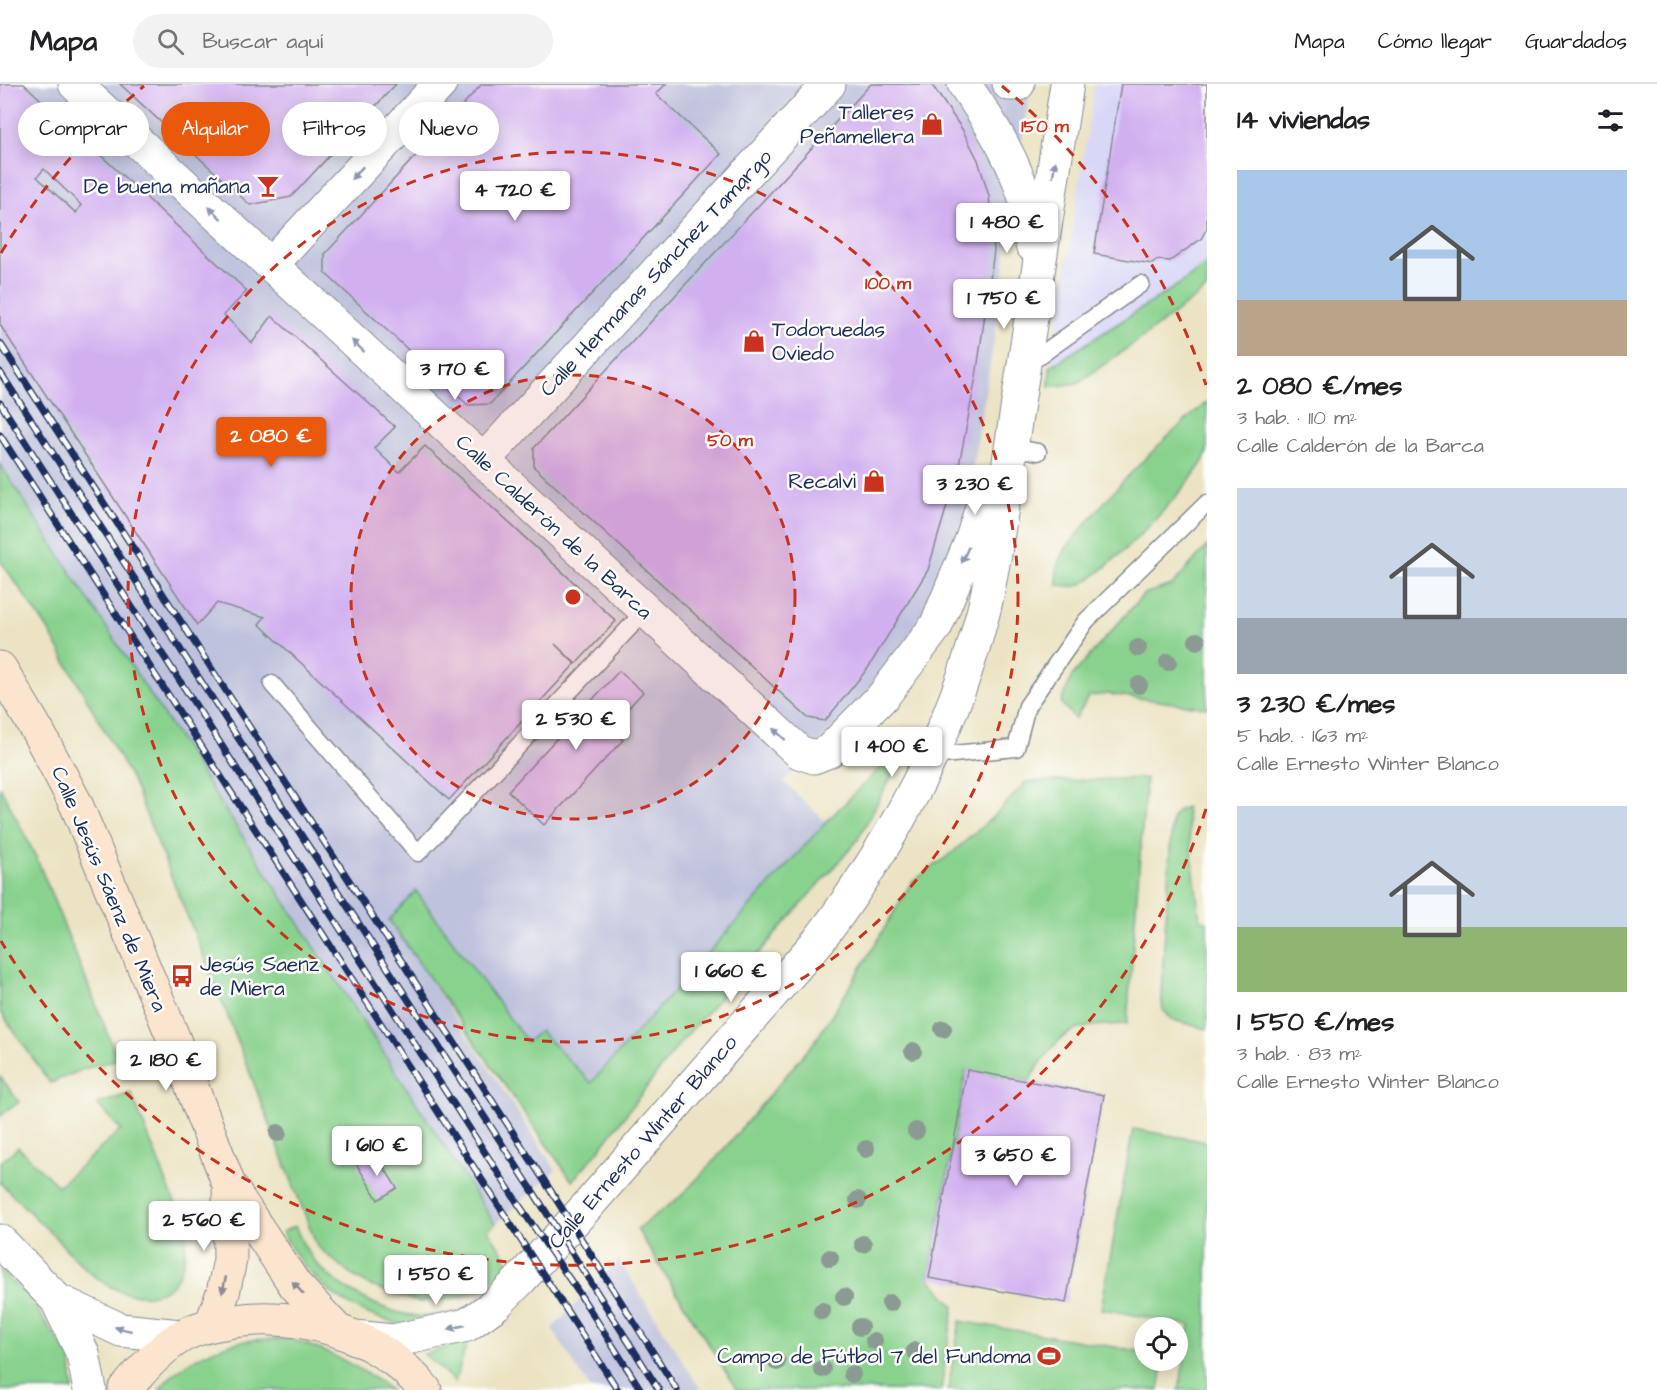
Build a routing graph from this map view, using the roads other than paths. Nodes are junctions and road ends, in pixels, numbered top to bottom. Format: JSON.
{"nodes":[{"id":1,"x":75,"y":84,"type":"edge"},
{"id":2,"x":440,"y":84,"type":"edge"},
{"id":3,"x":829,"y":84,"type":"edge"},
{"id":4,"x":964,"y":84,"type":"edge"},
{"id":5,"x":1009,"y":84,"type":"edge"},
{"id":6,"x":1018,"y":84,"type":"edge"},
{"id":7,"x":1067,"y":84,"type":"edge"},
{"id":8,"x":271,"y":265,"type":"junction"},
{"id":9,"x":1142,"y":284,"type":"dead end"},
{"id":10,"x":1036,"y":290,"type":"junction"},
{"id":11,"x":1023,"y":373,"type":"junction"},
{"id":12,"x":483,"y":461,"type":"junction"},
{"id":13,"x":1207,"y":503,"type":"edge"},
{"id":14,"x":645,"y":611,"type":"junction"},
{"id":15,"x":0,"y":668,"type":"edge"},
{"id":16,"x":272,"y":684,"type":"dead end"},
{"id":17,"x":829,"y":752,"type":"joint"},
{"id":18,"x":932,"y":756,"type":"junction"},
{"id":19,"x":229,"y":1185,"type":"junction"},
{"id":20,"x":0,"y":1241,"type":"edge"},
{"id":21,"x":57,"y":1300,"type":"junction"},
{"id":22,"x":211,"y":1325,"type":"junction"},
{"id":23,"x":346,"y":1334,"type":"junction"},
{"id":24,"x":181,"y":1336,"type":"junction"},
{"id":25,"x":90,"y":1390,"type":"edge"},
{"id":26,"x":125,"y":1390,"type":"edge"},
{"id":27,"x":425,"y":1390,"type":"edge"}],
"edges":[{"from":8,"to":1,"type":"street","name":"Calle Calderón de la Barca","one_way":true},
{"from":2,"to":8,"type":"street","one_way":true},
{"from":3,"to":12,"type":"street","name":"Calle Hermanas Sánchez Tamargo"},
{"from":4,"to":10,"type":"street"},
{"from":5,"to":6,"type":"street"},
{"from":10,"to":7,"type":"street","name":"Calle Ernesto Winter Blanco","one_way":true},
{"from":12,"to":8,"type":"street","name":"Calle Calderón de la Barca","one_way":true},
{"from":9,"to":11,"type":"lane"},
{"from":10,"to":11,"type":"street","name":"Calle Ernesto Winter Blanco"},
{"from":11,"to":17,"type":"street","name":"Calle Ernesto Winter Blanco","one_way":true},
{"from":11,"to":18,"type":"street","name":"Calle Ernesto Winter Blanco"},
{"from":12,"to":14,"type":"street","name":"Calle Calderón de la Barca"},
{"from":13,"to":18,"type":"lane"},
{"from":14,"to":16,"type":"lane"},
{"from":17,"to":14,"type":"street","name":"Calle Calderón de la Barca","one_way":true},
{"from":15,"to":19,"type":"main road","name":"Calle Jesús Sáenz de Miera"},
{"from":18,"to":23,"type":"street","name":"Calle Ernesto Winter Blanco","one_way":true},
{"from":19,"to":22,"type":"main road","name":"Calle Jesús Sáenz de Miera","one_way":true},
{"from":23,"to":19,"type":"main road","name":"Calle Jesús Sáenz de Miera","one_way":true},
{"from":20,"to":21,"type":"street"},
{"from":24,"to":21,"type":"street","one_way":true},
{"from":21,"to":25,"type":"street"},
{"from":22,"to":23,"type":"main road"},
{"from":22,"to":24,"type":"main road"},
{"from":23,"to":27,"type":"main road"},
{"from":24,"to":26,"type":"main road"}]}
